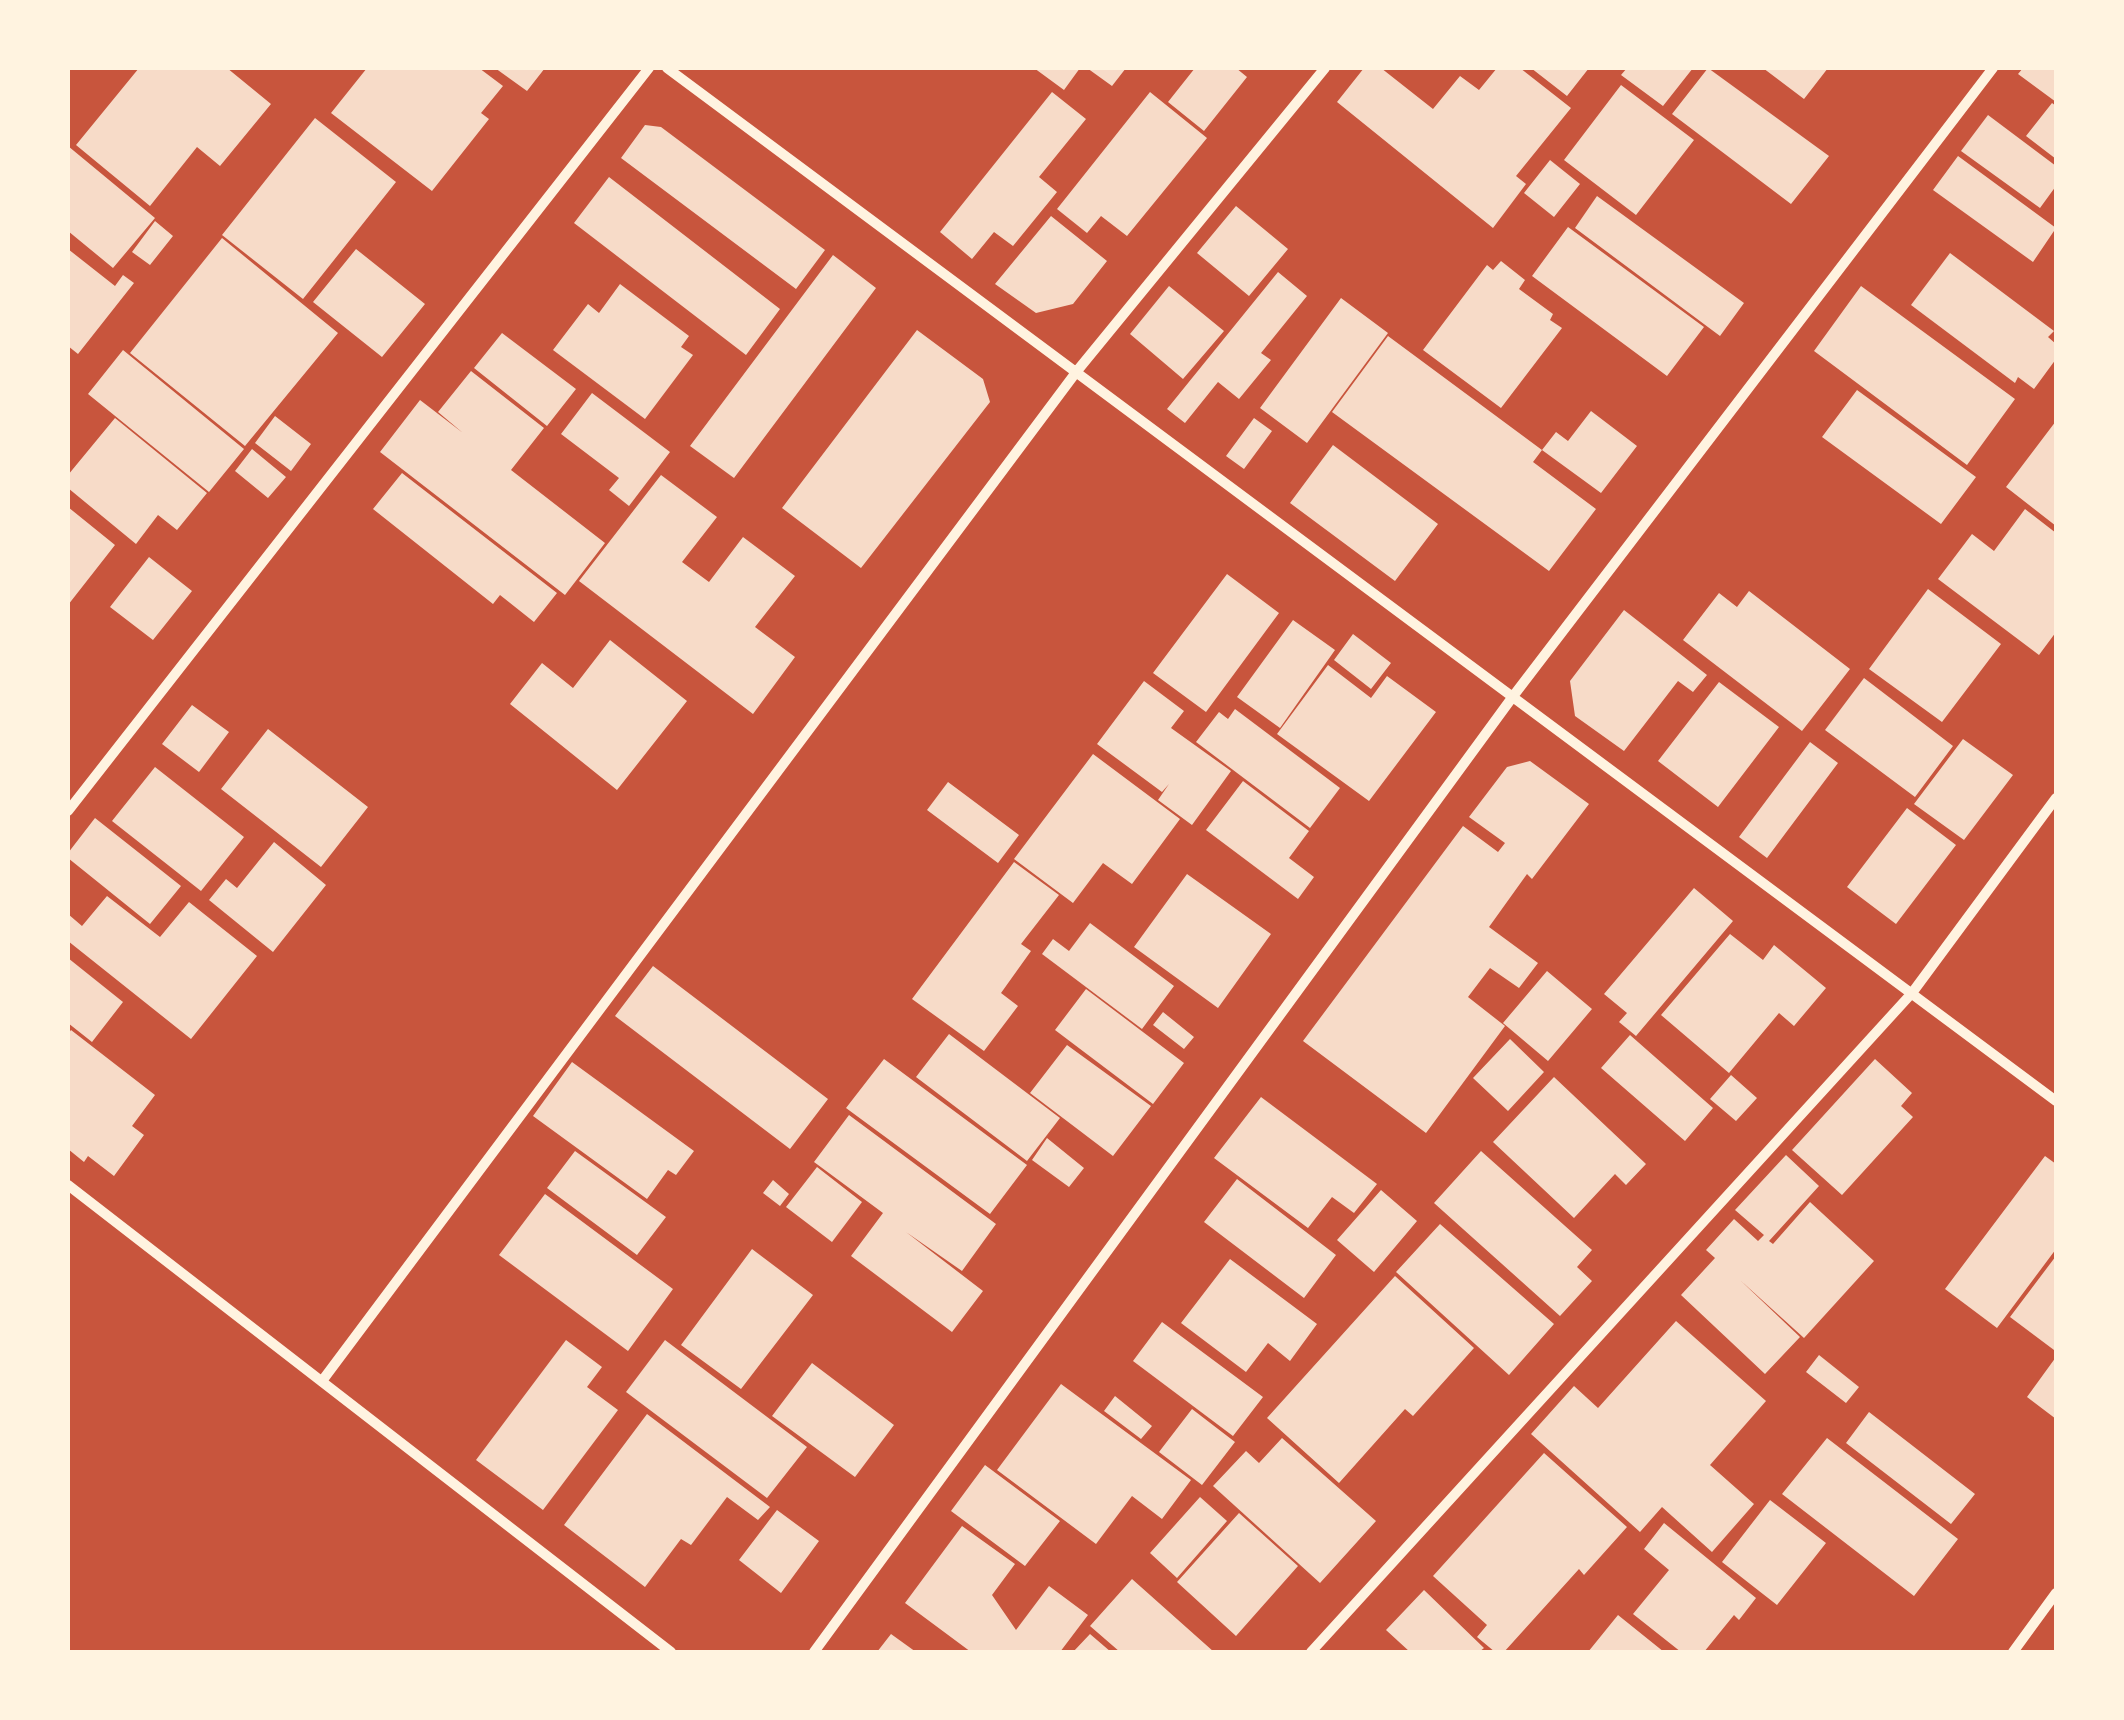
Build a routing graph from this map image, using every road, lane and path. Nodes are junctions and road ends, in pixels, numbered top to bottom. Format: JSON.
{"nodes":[{"id":1,"x":649,"y":68,"type":"edge"},
{"id":2,"x":668,"y":68,"type":"edge"},
{"id":3,"x":1325,"y":68,"type":"edge"},
{"id":4,"x":1993,"y":68,"type":"edge"},
{"id":5,"x":1077,"y":372,"type":"junction"},
{"id":6,"x":1514,"y":696,"type":"junction"},
{"id":7,"x":2056,"y":798,"type":"edge"},
{"id":8,"x":68,"y":811,"type":"edge"},
{"id":9,"x":1912,"y":993,"type":"junction"},
{"id":10,"x":2056,"y":1101,"type":"edge"},
{"id":11,"x":68,"y":1185,"type":"edge"},
{"id":12,"x":322,"y":1380,"type":"junction"},
{"id":13,"x":2056,"y":1593,"type":"edge"},
{"id":14,"x":671,"y":1652,"type":"edge"},
{"id":15,"x":814,"y":1652,"type":"edge"},
{"id":16,"x":1311,"y":1652,"type":"edge"},
{"id":17,"x":2013,"y":1652,"type":"edge"}],
"edges":[{"from":1,"to":8,"type":"street"},
{"from":2,"to":5,"type":"street"},
{"from":3,"to":5,"type":"street"},
{"from":4,"to":6,"type":"street"},
{"from":5,"to":6,"type":"street"},
{"from":5,"to":12,"type":"street"},
{"from":6,"to":9,"type":"street"},
{"from":6,"to":15,"type":"street"},
{"from":7,"to":9,"type":"street"},
{"from":9,"to":10,"type":"street"},
{"from":9,"to":16,"type":"street"},
{"from":11,"to":12,"type":"street"},
{"from":12,"to":14,"type":"street"},
{"from":13,"to":17,"type":"street"}]}
